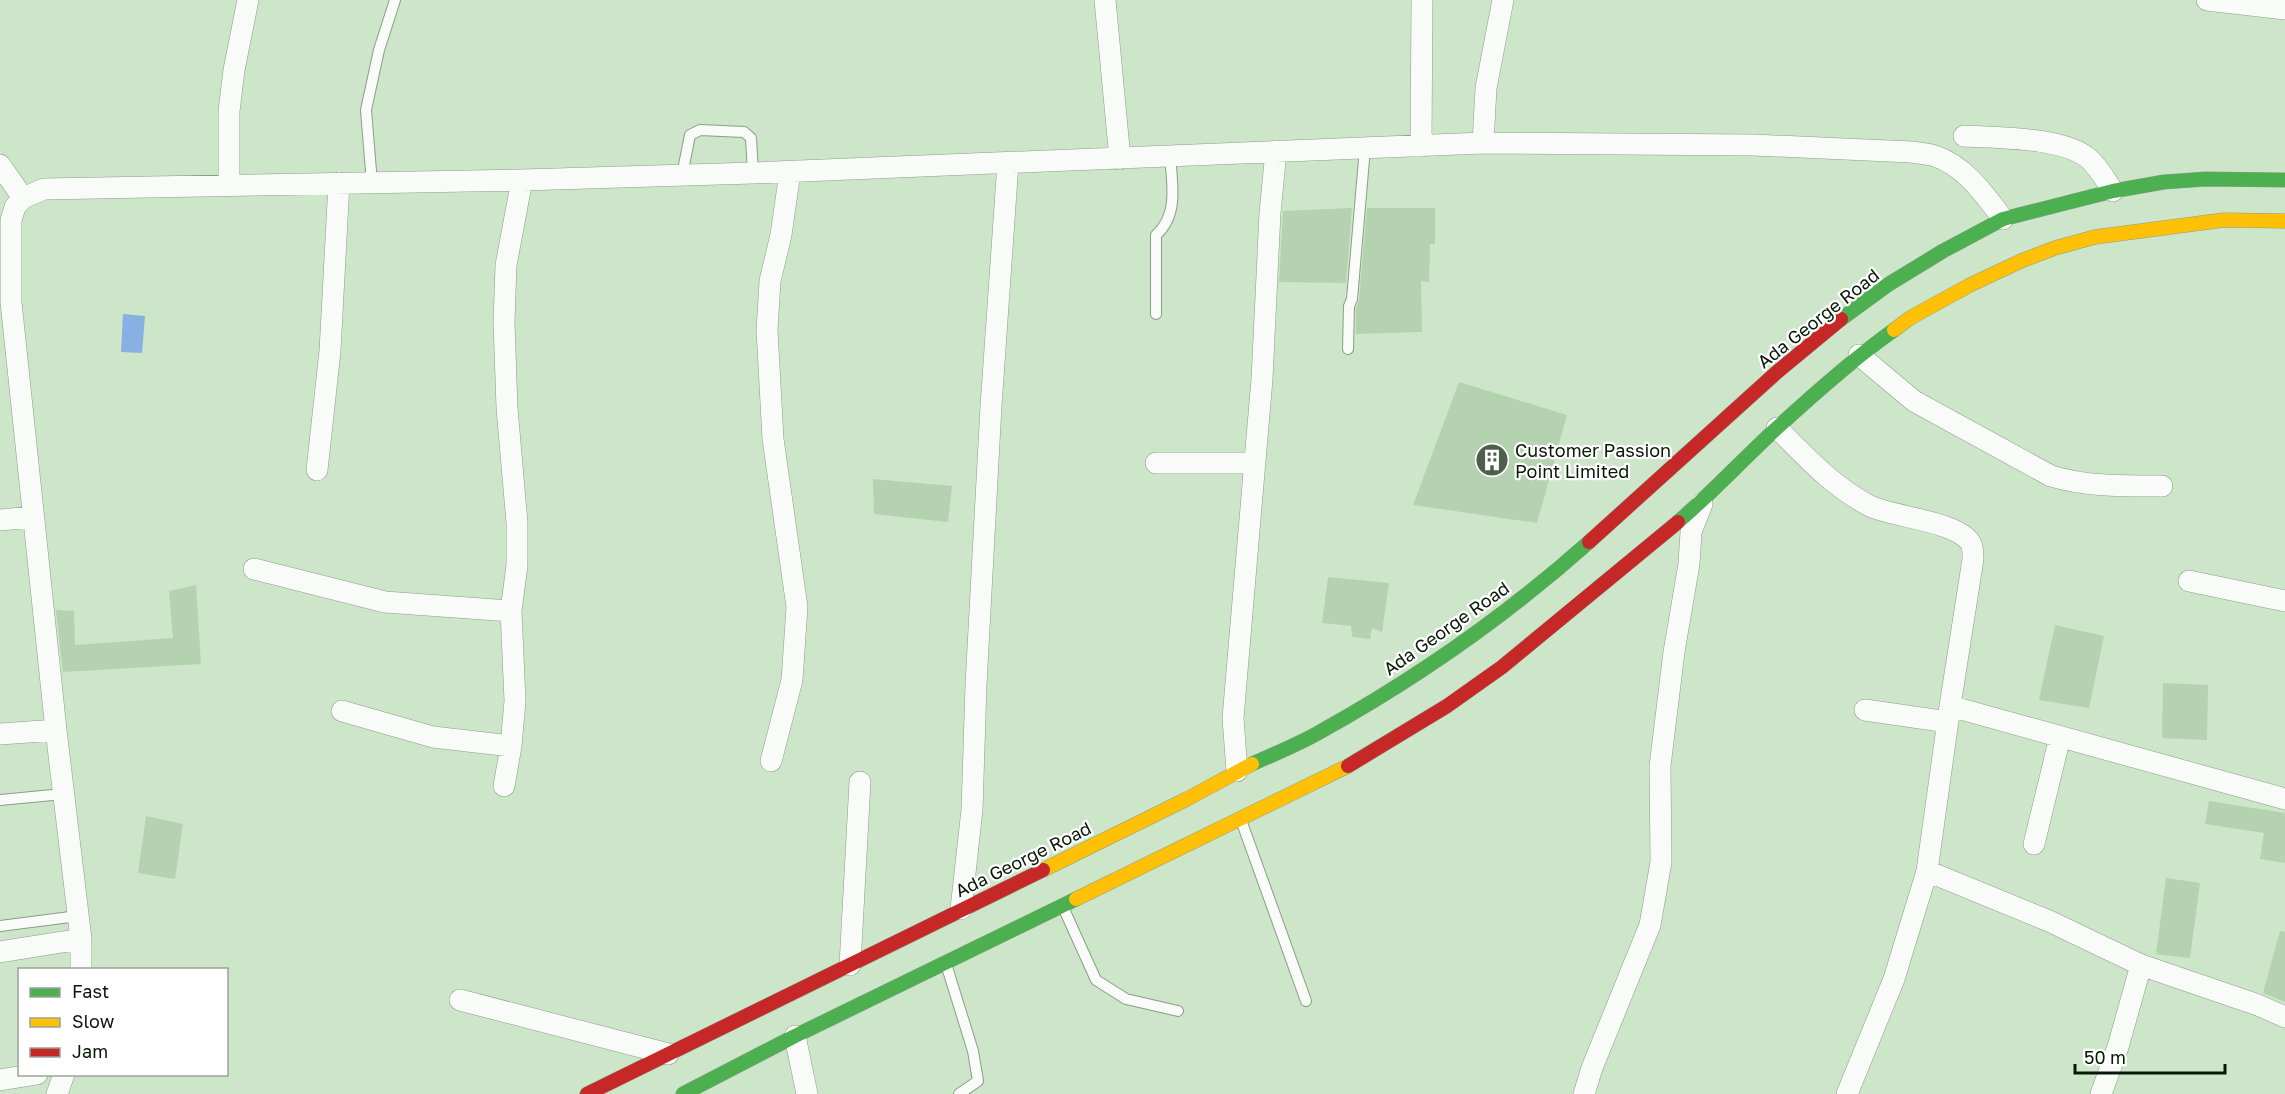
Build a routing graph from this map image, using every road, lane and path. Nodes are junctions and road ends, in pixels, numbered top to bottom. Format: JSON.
{"nodes":[{"id":1,"x":248,"y":0,"type":"edge"},
{"id":2,"x":395,"y":0,"type":"edge"},
{"id":3,"x":1105,"y":0,"type":"edge"},
{"id":4,"x":1422,"y":0,"type":"edge"},
{"id":5,"x":1503,"y":0,"type":"edge"},
{"id":6,"x":2207,"y":0,"type":"edge"},
{"id":7,"x":2285,"y":9,"type":"edge"},
{"id":8,"x":1964,"y":136,"type":"dead end"},
{"id":9,"x":1483,"y":143,"type":"junction"},
{"id":10,"x":1421,"y":146,"type":"junction"},
{"id":11,"x":1365,"y":148,"type":"junction"},
{"id":12,"x":1276,"y":151,"type":"junction"},
{"id":13,"x":1170,"y":156,"type":"junction"},
{"id":14,"x":1120,"y":159,"type":"junction"},
{"id":15,"x":1008,"y":163,"type":"junction"},
{"id":16,"x":0,"y":165,"type":"edge"},
{"id":17,"x":790,"y":172,"type":"junction"},
{"id":18,"x":753,"y":173,"type":"junction"},
{"id":19,"x":682,"y":175,"type":"junction"},
{"id":20,"x":522,"y":180,"type":"junction"},
{"id":21,"x":2285,"y":180,"type":"edge"},
{"id":22,"x":339,"y":183,"type":"junction"},
{"id":23,"x":372,"y":183,"type":"junction"},
{"id":24,"x":229,"y":185,"type":"junction"},
{"id":25,"x":2113,"y":191,"type":"junction"},
{"id":26,"x":23,"y":198,"type":"junction"},
{"id":27,"x":2004,"y":219,"type":"junction"},
{"id":28,"x":2285,"y":221,"type":"edge"},
{"id":29,"x":6,"y":303,"type":"edge"},
{"id":30,"x":1156,"y":314,"type":"dead end"},
{"id":31,"x":1348,"y":349,"type":"dead end"},
{"id":32,"x":1859,"y":356,"type":"junction"},
{"id":33,"x":1777,"y":428,"type":"junction"},
{"id":34,"x":1156,"y":463,"type":"dead end"},
{"id":35,"x":1255,"y":463,"type":"junction"},
{"id":36,"x":317,"y":470,"type":"dead end"},
{"id":37,"x":2162,"y":486,"type":"dead end"},
{"id":38,"x":1703,"y":501,"type":"junction"},
{"id":39,"x":33,"y":517,"type":"junction"},
{"id":40,"x":0,"y":520,"type":"edge"},
{"id":41,"x":254,"y":569,"type":"dead end"},
{"id":42,"x":2189,"y":581,"type":"dead end"},
{"id":43,"x":2285,"y":602,"type":"edge"},
{"id":44,"x":511,"y":611,"type":"junction"},
{"id":45,"x":1865,"y":710,"type":"dead end"},
{"id":46,"x":342,"y":711,"type":"dead end"},
{"id":47,"x":1949,"y":714,"type":"junction"},
{"id":48,"x":56,"y":730,"type":"junction"},
{"id":49,"x":0,"y":734,"type":"edge"},
{"id":50,"x":2060,"y":737,"type":"junction"},
{"id":51,"x":511,"y":746,"type":"junction"},
{"id":52,"x":771,"y":761,"type":"dead end"},
{"id":53,"x":1237,"y":771,"type":"junction"},
{"id":54,"x":860,"y":782,"type":"dead end"},
{"id":55,"x":504,"y":786,"type":"dead end"},
{"id":56,"x":63,"y":794,"type":"junction"},
{"id":57,"x":2285,"y":799,"type":"edge"},
{"id":58,"x":0,"y":800,"type":"edge"},
{"id":59,"x":1241,"y":819,"type":"junction"},
{"id":60,"x":2034,"y":844,"type":"dead end"},
{"id":61,"x":1927,"y":871,"type":"junction"},
{"id":62,"x":1063,"y":907,"type":"junction"},
{"id":63,"x":961,"y":909,"type":"junction"},
{"id":64,"x":78,"y":916,"type":"junction"},
{"id":65,"x":0,"y":926,"type":"edge"},
{"id":66,"x":81,"y":939,"type":"junction"},
{"id":67,"x":0,"y":952,"type":"edge"},
{"id":68,"x":945,"y":964,"type":"junction"},
{"id":69,"x":850,"y":965,"type":"junction"},
{"id":70,"x":2141,"y":965,"type":"junction"},
{"id":71,"x":81,"y":968,"type":"edge"},
{"id":72,"x":460,"y":1000,"type":"dead end"},
{"id":73,"x":1306,"y":1001,"type":"dead end"},
{"id":74,"x":1178,"y":1011,"type":"dead end"},
{"id":75,"x":2285,"y":1017,"type":"edge"},
{"id":76,"x":795,"y":1036,"type":"junction"},
{"id":77,"x":668,"y":1054,"type":"junction"},
{"id":78,"x":25,"y":1076,"type":"edge"},
{"id":79,"x":63,"y":1076,"type":"edge"},
{"id":80,"x":0,"y":1080,"type":"edge"},
{"id":81,"x":57,"y":1094,"type":"edge"},
{"id":82,"x":587,"y":1094,"type":"edge"},
{"id":83,"x":683,"y":1094,"type":"edge"},
{"id":84,"x":807,"y":1094,"type":"edge"},
{"id":85,"x":959,"y":1094,"type":"edge"},
{"id":86,"x":1584,"y":1094,"type":"edge"},
{"id":87,"x":1847,"y":1094,"type":"edge"},
{"id":88,"x":2101,"y":1094,"type":"edge"}],
"edges":[{"from":1,"to":24,"type":"street"},
{"from":2,"to":23,"type":"lane"},
{"from":3,"to":14,"type":"street"},
{"from":4,"to":10,"type":"street"},
{"from":5,"to":9,"type":"street"},
{"from":6,"to":7,"type":"street"},
{"from":8,"to":25,"type":"street"},
{"from":9,"to":10,"type":"street"},
{"from":9,"to":27,"type":"street"},
{"from":10,"to":11,"type":"street"},
{"from":11,"to":12,"type":"street"},
{"from":11,"to":31,"type":"lane"},
{"from":12,"to":13,"type":"street"},
{"from":12,"to":35,"type":"street"},
{"from":13,"to":14,"type":"street"},
{"from":13,"to":30,"type":"lane"},
{"from":14,"to":15,"type":"street"},
{"from":15,"to":17,"type":"street"},
{"from":15,"to":63,"type":"street"},
{"from":16,"to":26,"type":"street"},
{"from":17,"to":18,"type":"street"},
{"from":17,"to":52,"type":"street"},
{"from":18,"to":19,"type":"street"},
{"from":18,"to":19,"type":"lane"},
{"from":19,"to":20,"type":"street"},
{"from":20,"to":23,"type":"street"},
{"from":20,"to":44,"type":"street"},
{"from":21,"to":25,"type":"main road","name":"Ada George Road"},
{"from":22,"to":23,"type":"street"},
{"from":22,"to":24,"type":"street"},
{"from":22,"to":36,"type":"street"},
{"from":24,"to":26,"type":"street"},
{"from":25,"to":27,"type":"main road","name":"Ada George Road"},
{"from":26,"to":29,"type":"street"},
{"from":27,"to":53,"type":"main road","name":"Ada George Road"},
{"from":28,"to":32,"type":"main road"},
{"from":29,"to":39,"type":"street"},
{"from":32,"to":33,"type":"main road"},
{"from":32,"to":37,"type":"street"},
{"from":33,"to":38,"type":"main road"},
{"from":33,"to":47,"type":"street"},
{"from":34,"to":35,"type":"street"},
{"from":35,"to":53,"type":"street"},
{"from":38,"to":59,"type":"main road"},
{"from":38,"to":86,"type":"street"},
{"from":39,"to":40,"type":"street"},
{"from":39,"to":48,"type":"street"},
{"from":41,"to":44,"type":"street"},
{"from":42,"to":43,"type":"street"},
{"from":44,"to":51,"type":"street"},
{"from":45,"to":47,"type":"street"},
{"from":46,"to":51,"type":"street"},
{"from":47,"to":50,"type":"street"},
{"from":47,"to":61,"type":"street"},
{"from":48,"to":49,"type":"street"},
{"from":48,"to":56,"type":"street"},
{"from":50,"to":57,"type":"street"},
{"from":50,"to":60,"type":"street"},
{"from":51,"to":55,"type":"street"},
{"from":53,"to":63,"type":"main road","name":"Ada George Road"},
{"from":54,"to":69,"type":"street"},
{"from":56,"to":58,"type":"lane"},
{"from":56,"to":64,"type":"street"},
{"from":59,"to":62,"type":"main road"},
{"from":59,"to":73,"type":"lane"},
{"from":61,"to":70,"type":"street"},
{"from":61,"to":87,"type":"street"},
{"from":62,"to":68,"type":"main road"},
{"from":62,"to":74,"type":"lane"},
{"from":63,"to":69,"type":"main road","name":"Ada George Road"},
{"from":64,"to":65,"type":"lane"},
{"from":64,"to":66,"type":"street"},
{"from":66,"to":67,"type":"street"},
{"from":66,"to":71,"type":"street"},
{"from":68,"to":76,"type":"main road"},
{"from":68,"to":85,"type":"lane"},
{"from":69,"to":77,"type":"main road","name":"Ada George Road"},
{"from":70,"to":75,"type":"street"},
{"from":70,"to":88,"type":"street"},
{"from":72,"to":77,"type":"street"},
{"from":76,"to":83,"type":"main road"},
{"from":76,"to":84,"type":"street"},
{"from":77,"to":82,"type":"main road","name":"Ada George Road"},
{"from":78,"to":80,"type":"street"},
{"from":79,"to":81,"type":"street"}]}
